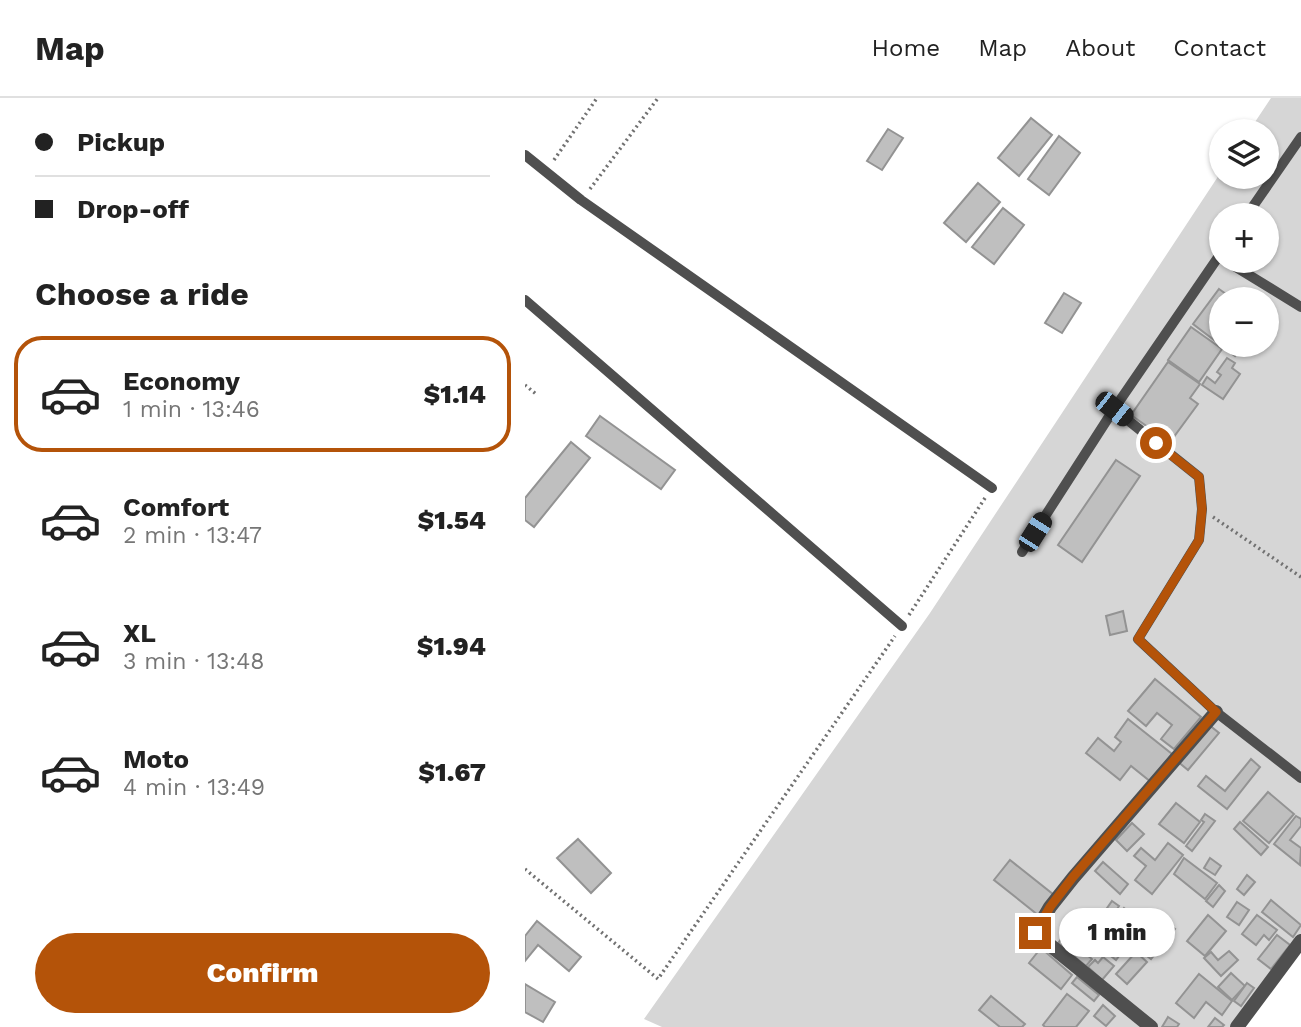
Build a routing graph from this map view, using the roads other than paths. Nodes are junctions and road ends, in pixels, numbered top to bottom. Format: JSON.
{"nodes":[{"id":1,"x":1301,"y":137,"type":"edge"},
{"id":2,"x":525,"y":155,"type":"edge"},
{"id":3,"x":1255,"y":203,"type":"edge"},
{"id":4,"x":1211,"y":273,"type":"edge"},
{"id":5,"x":1247,"y":273,"type":"edge"},
{"id":6,"x":525,"y":300,"type":"edge"},
{"id":7,"x":1301,"y":307,"type":"edge"},
{"id":8,"x":1114,"y":409,"type":"junction"},
{"id":9,"x":992,"y":488,"type":"road end"},
{"id":10,"x":1022,"y":552,"type":"dead end"},
{"id":11,"x":902,"y":626,"type":"road end"},
{"id":12,"x":1216,"y":712,"type":"junction"},
{"id":13,"x":1301,"y":778,"type":"edge"},
{"id":14,"x":1301,"y":941,"type":"edge"},
{"id":15,"x":1151,"y":1027,"type":"edge"},
{"id":16,"x":1237,"y":1027,"type":"edge"}],
"edges":[{"from":1,"to":3,"type":"lane"},
{"from":2,"to":9,"type":"lane"},
{"from":4,"to":8,"type":"lane"},
{"from":5,"to":7,"type":"lane"},
{"from":6,"to":11,"type":"lane"},
{"from":8,"to":10,"type":"lane"},
{"from":8,"to":12,"type":"lane"},
{"from":12,"to":13,"type":"lane"},
{"from":12,"to":15,"type":"street"},
{"from":14,"to":16,"type":"street"}]}
